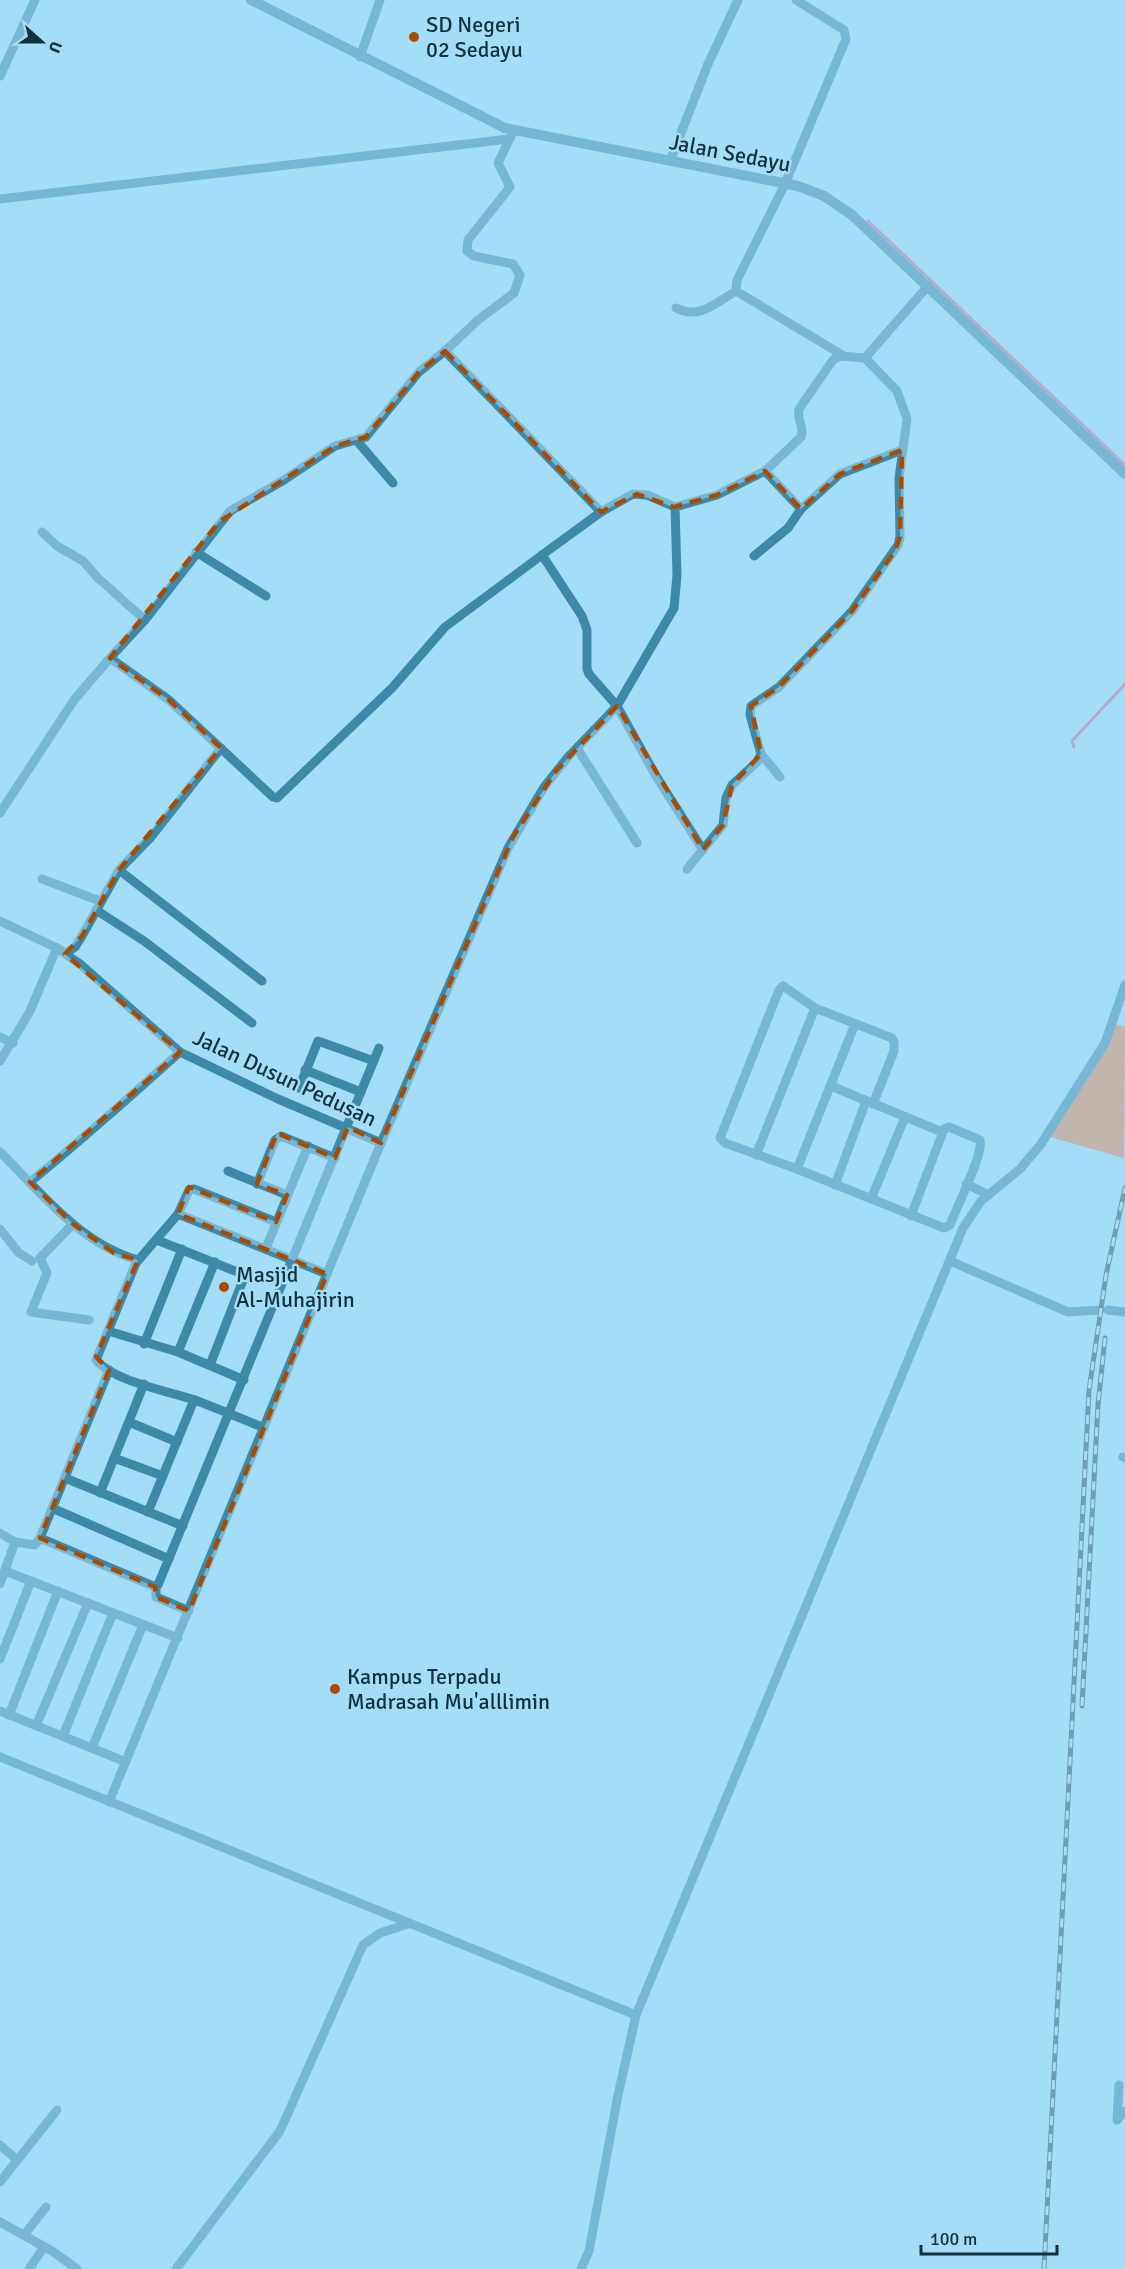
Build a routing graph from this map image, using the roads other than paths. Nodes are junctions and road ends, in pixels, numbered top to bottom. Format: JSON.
{"nodes":[{"id":1,"x":251,"y":0,"type":"edge"},
{"id":2,"x":380,"y":0,"type":"edge"},
{"id":3,"x":738,"y":0,"type":"edge"},
{"id":4,"x":796,"y":0,"type":"edge"},
{"id":5,"x":33,"y":1,"type":"edge"},
{"id":6,"x":360,"y":57,"type":"junction"},
{"id":7,"x":0,"y":75,"type":"edge"},
{"id":8,"x":511,"y":134,"type":"junction"},
{"id":9,"x":670,"y":161,"type":"junction"},
{"id":10,"x":785,"y":184,"type":"junction"},
{"id":11,"x":0,"y":199,"type":"edge"},
{"id":12,"x":927,"y":286,"type":"junction"},
{"id":13,"x":736,"y":291,"type":"junction"},
{"id":14,"x":676,"y":308,"type":"dead end"},
{"id":15,"x":445,"y":351,"type":"junction"},
{"id":16,"x":844,"y":356,"type":"junction"},
{"id":17,"x":865,"y":358,"type":"junction"},
{"id":18,"x":357,"y":441,"type":"junction"},
{"id":19,"x":902,"y":450,"type":"junction"},
{"id":20,"x":765,"y":471,"type":"junction"},
{"id":21,"x":1125,"y":474,"type":"edge"},
{"id":22,"x":393,"y":483,"type":"dead end"},
{"id":23,"x":679,"y":506,"type":"junction"},
{"id":24,"x":801,"y":509,"type":"junction"},
{"id":25,"x":601,"y":512,"type":"junction"},
{"id":26,"x":42,"y":532,"type":"dead end"},
{"id":27,"x":196,"y":552,"type":"junction"},
{"id":28,"x":542,"y":555,"type":"junction"},
{"id":29,"x":754,"y":556,"type":"dead end"},
{"id":30,"x":266,"y":596,"type":"dead end"},
{"id":31,"x":144,"y":620,"type":"junction"},
{"id":32,"x":110,"y":658,"type":"junction"},
{"id":33,"x":617,"y":706,"type":"junction"},
{"id":34,"x":221,"y":748,"type":"junction"},
{"id":35,"x":577,"y":748,"type":"junction"},
{"id":36,"x":761,"y":754,"type":"junction"},
{"id":37,"x":780,"y":777,"type":"dead end"},
{"id":38,"x":0,"y":813,"type":"edge"},
{"id":39,"x":638,"y":843,"type":"dead end"},
{"id":40,"x":700,"y":846,"type":"junction"},
{"id":41,"x":687,"y":869,"type":"dead end"},
{"id":42,"x":119,"y":870,"type":"junction"},
{"id":43,"x":42,"y":879,"type":"dead end"},
{"id":44,"x":98,"y":905,"type":"junction"},
{"id":45,"x":0,"y":921,"type":"edge"},
{"id":46,"x":61,"y":951,"type":"junction"},
{"id":47,"x":262,"y":981,"type":"dead end"},
{"id":48,"x":1125,"y":985,"type":"edge"},
{"id":49,"x":815,"y":1008,"type":"junction"},
{"id":50,"x":252,"y":1023,"type":"dead end"},
{"id":51,"x":855,"y":1024,"type":"junction"},
{"id":52,"x":0,"y":1037,"type":"edge"},
{"id":53,"x":13,"y":1043,"type":"junction"},
{"id":54,"x":379,"y":1048,"type":"dead end"},
{"id":55,"x":180,"y":1052,"type":"junction"},
{"id":56,"x":0,"y":1061,"type":"edge"},
{"id":57,"x":374,"y":1061,"type":"junction"},
{"id":58,"x":306,"y":1070,"type":"junction"},
{"id":59,"x":831,"y":1086,"type":"junction"},
{"id":60,"x":298,"y":1088,"type":"dead end"},
{"id":61,"x":361,"y":1092,"type":"junction"},
{"id":62,"x":869,"y":1102,"type":"junction"},
{"id":63,"x":904,"y":1117,"type":"junction"},
{"id":64,"x":348,"y":1127,"type":"junction"},
{"id":65,"x":942,"y":1132,"type":"junction"},
{"id":66,"x":381,"y":1143,"type":"junction"},
{"id":67,"x":308,"y":1146,"type":"junction"},
{"id":68,"x":756,"y":1155,"type":"junction"},
{"id":69,"x":335,"y":1158,"type":"junction"},
{"id":70,"x":2,"y":1159,"type":"edge"},
{"id":71,"x":797,"y":1169,"type":"junction"},
{"id":72,"x":228,"y":1171,"type":"dead end"},
{"id":73,"x":30,"y":1182,"type":"junction"},
{"id":74,"x":257,"y":1184,"type":"junction"},
{"id":75,"x":966,"y":1184,"type":"junction"},
{"id":76,"x":835,"y":1185,"type":"junction"},
{"id":77,"x":287,"y":1195,"type":"junction"},
{"id":78,"x":989,"y":1195,"type":"junction"},
{"id":79,"x":872,"y":1199,"type":"junction"},
{"id":80,"x":959,"y":1202,"type":"junction"},
{"id":81,"x":975,"y":1208,"type":"junction"},
{"id":82,"x":178,"y":1214,"type":"junction"},
{"id":83,"x":911,"y":1216,"type":"junction"},
{"id":84,"x":276,"y":1222,"type":"junction"},
{"id":85,"x":73,"y":1224,"type":"junction"},
{"id":86,"x":0,"y":1229,"type":"edge"},
{"id":87,"x":158,"y":1240,"type":"junction"},
{"id":88,"x":266,"y":1248,"type":"junction"},
{"id":89,"x":182,"y":1249,"type":"junction"},
{"id":90,"x":138,"y":1260,"type":"junction"},
{"id":91,"x":294,"y":1260,"type":"junction"},
{"id":92,"x":32,"y":1261,"type":"dead end"},
{"id":93,"x":950,"y":1261,"type":"junction"},
{"id":94,"x":215,"y":1262,"type":"junction"},
{"id":95,"x":327,"y":1274,"type":"junction"},
{"id":96,"x":1125,"y":1312,"type":"edge"},
{"id":97,"x":89,"y":1320,"type":"dead end"},
{"id":98,"x":108,"y":1331,"type":"junction"},
{"id":99,"x":144,"y":1344,"type":"junction"},
{"id":100,"x":178,"y":1352,"type":"junction"},
{"id":101,"x":210,"y":1365,"type":"junction"},
{"id":102,"x":109,"y":1370,"type":"junction"},
{"id":103,"x":244,"y":1380,"type":"junction"},
{"id":104,"x":144,"y":1384,"type":"junction"},
{"id":105,"x":194,"y":1400,"type":"junction"},
{"id":106,"x":230,"y":1414,"type":"junction"},
{"id":107,"x":129,"y":1422,"type":"junction"},
{"id":108,"x":264,"y":1428,"type":"junction"},
{"id":109,"x":177,"y":1442,"type":"junction"},
{"id":110,"x":114,"y":1458,"type":"junction"},
{"id":111,"x":163,"y":1476,"type":"junction"},
{"id":112,"x":65,"y":1478,"type":"junction"},
{"id":113,"x":100,"y":1493,"type":"junction"},
{"id":114,"x":52,"y":1508,"type":"junction"},
{"id":115,"x":148,"y":1512,"type":"junction"},
{"id":116,"x":183,"y":1526,"type":"junction"},
{"id":117,"x":0,"y":1533,"type":"edge"},
{"id":118,"x":40,"y":1538,"type":"junction"},
{"id":119,"x":15,"y":1542,"type":"junction"},
{"id":120,"x":169,"y":1558,"type":"junction"},
{"id":121,"x":5,"y":1572,"type":"junction"},
{"id":122,"x":31,"y":1581,"type":"junction"},
{"id":123,"x":0,"y":1584,"type":"edge"},
{"id":124,"x":156,"y":1586,"type":"junction"},
{"id":125,"x":58,"y":1591,"type":"junction"},
{"id":126,"x":88,"y":1603,"type":"junction"},
{"id":127,"x":189,"y":1611,"type":"junction"},
{"id":128,"x":113,"y":1613,"type":"junction"},
{"id":129,"x":143,"y":1624,"type":"junction"},
{"id":130,"x":178,"y":1638,"type":"junction"},
{"id":131,"x":0,"y":1659,"type":"edge"},
{"id":132,"x":4,"y":1713,"type":"edge"},
{"id":133,"x":36,"y":1726,"type":"junction"},
{"id":134,"x":63,"y":1736,"type":"junction"},
{"id":135,"x":92,"y":1748,"type":"junction"},
{"id":136,"x":0,"y":1757,"type":"edge"},
{"id":137,"x":126,"y":1762,"type":"junction"},
{"id":138,"x":109,"y":1802,"type":"junction"},
{"id":139,"x":408,"y":1924,"type":"junction"},
{"id":140,"x":636,"y":2015,"type":"junction"},
{"id":141,"x":1119,"y":2085,"type":"dead end"},
{"id":142,"x":57,"y":2110,"type":"dead end"},
{"id":143,"x":1125,"y":2111,"type":"edge"},
{"id":144,"x":0,"y":2145,"type":"edge"},
{"id":145,"x":17,"y":2160,"type":"junction"},
{"id":146,"x":0,"y":2182,"type":"edge"},
{"id":147,"x":46,"y":2207,"type":"dead end"},
{"id":148,"x":0,"y":2222,"type":"edge"},
{"id":149,"x":24,"y":2235,"type":"junction"},
{"id":150,"x":44,"y":2247,"type":"junction"},
{"id":151,"x":29,"y":2269,"type":"edge"},
{"id":152,"x":76,"y":2269,"type":"edge"},
{"id":153,"x":176,"y":2269,"type":"edge"},
{"id":154,"x":581,"y":2269,"type":"edge"}],
"edges":[{"from":1,"to":6,"type":"street","name":"Jalan Sedayu"},
{"from":2,"to":6,"type":"street"},
{"from":3,"to":9,"type":"street"},
{"from":4,"to":10,"type":"street"},
{"from":5,"to":7,"type":"street"},
{"from":6,"to":8,"type":"street","name":"Jalan Sedayu"},
{"from":8,"to":9,"type":"street","name":"Jalan Sedayu"},
{"from":8,"to":11,"type":"street"},
{"from":8,"to":15,"type":"street"},
{"from":9,"to":10,"type":"street","name":"Jalan Sedayu"},
{"from":10,"to":12,"type":"street","name":"Jalan Sedayu"},
{"from":10,"to":13,"type":"street"},
{"from":12,"to":17,"type":"street"},
{"from":12,"to":21,"type":"street","name":"Jalan Sedayu"},
{"from":13,"to":14,"type":"street"},
{"from":13,"to":16,"type":"street"},
{"from":15,"to":18,"type":"street"},
{"from":15,"to":25,"type":"street"},
{"from":16,"to":17,"type":"street"},
{"from":16,"to":20,"type":"street"},
{"from":17,"to":19,"type":"street"},
{"from":18,"to":22,"type":"street"},
{"from":18,"to":27,"type":"street"},
{"from":19,"to":24,"type":"street"},
{"from":19,"to":36,"type":"street"},
{"from":20,"to":23,"type":"street"},
{"from":20,"to":24,"type":"street"},
{"from":23,"to":25,"type":"street"},
{"from":23,"to":33,"type":"street"},
{"from":24,"to":29,"type":"street"},
{"from":25,"to":28,"type":"street"},
{"from":26,"to":31,"type":"street"},
{"from":27,"to":30,"type":"street"},
{"from":27,"to":31,"type":"street"},
{"from":28,"to":33,"type":"street"},
{"from":28,"to":34,"type":"street"},
{"from":31,"to":32,"type":"street"},
{"from":32,"to":34,"type":"street"},
{"from":32,"to":38,"type":"street"},
{"from":33,"to":35,"type":"street"},
{"from":33,"to":40,"type":"street"},
{"from":34,"to":42,"type":"street"},
{"from":35,"to":39,"type":"street"},
{"from":35,"to":66,"type":"street"},
{"from":36,"to":37,"type":"street"},
{"from":36,"to":40,"type":"street"},
{"from":40,"to":41,"type":"street"},
{"from":42,"to":44,"type":"street"},
{"from":42,"to":47,"type":"street"},
{"from":43,"to":44,"type":"street"},
{"from":44,"to":46,"type":"street"},
{"from":44,"to":50,"type":"street"},
{"from":45,"to":46,"type":"street","name":"Jalan Dusun Pedusan"},
{"from":46,"to":53,"type":"street"},
{"from":46,"to":55,"type":"street","name":"Jalan Dusun Pedusan"},
{"from":48,"to":78,"type":"street"},
{"from":49,"to":51,"type":"street"},
{"from":49,"to":68,"type":"street"},
{"from":49,"to":68,"type":"street"},
{"from":51,"to":59,"type":"street"},
{"from":51,"to":62,"type":"street"},
{"from":52,"to":53,"type":"street"},
{"from":53,"to":56,"type":"street"},
{"from":54,"to":57,"type":"street"},
{"from":55,"to":64,"type":"street","name":"Jalan Dusun Pedusan"},
{"from":55,"to":73,"type":"street"},
{"from":57,"to":58,"type":"street"},
{"from":57,"to":61,"type":"street"},
{"from":58,"to":60,"type":"street"},
{"from":58,"to":61,"type":"street"},
{"from":59,"to":62,"type":"street"},
{"from":59,"to":71,"type":"street"},
{"from":61,"to":64,"type":"street"},
{"from":62,"to":63,"type":"street"},
{"from":62,"to":76,"type":"street"},
{"from":63,"to":65,"type":"street"},
{"from":63,"to":79,"type":"street"},
{"from":64,"to":66,"type":"street","name":"Jalan Dusun Pedusan"},
{"from":64,"to":69,"type":"street"},
{"from":65,"to":75,"type":"street"},
{"from":65,"to":83,"type":"street"},
{"from":66,"to":95,"type":"street"},
{"from":67,"to":69,"type":"street"},
{"from":67,"to":74,"type":"street"},
{"from":67,"to":77,"type":"street"},
{"from":68,"to":71,"type":"street"},
{"from":69,"to":91,"type":"street"},
{"from":70,"to":73,"type":"street"},
{"from":71,"to":76,"type":"street"},
{"from":72,"to":74,"type":"street"},
{"from":73,"to":85,"type":"street"},
{"from":74,"to":77,"type":"street"},
{"from":75,"to":78,"type":"street"},
{"from":75,"to":80,"type":"street"},
{"from":76,"to":79,"type":"street"},
{"from":77,"to":84,"type":"street"},
{"from":78,"to":81,"type":"street"},
{"from":79,"to":83,"type":"street"},
{"from":80,"to":81,"type":"street"},
{"from":80,"to":83,"type":"street"},
{"from":81,"to":93,"type":"street"},
{"from":82,"to":84,"type":"street"},
{"from":82,"to":87,"type":"street"},
{"from":82,"to":88,"type":"street"},
{"from":84,"to":88,"type":"street"},
{"from":85,"to":90,"type":"street"},
{"from":85,"to":97,"type":"street"},
{"from":86,"to":92,"type":"street"},
{"from":87,"to":89,"type":"street"},
{"from":87,"to":90,"type":"street"},
{"from":88,"to":91,"type":"street"},
{"from":89,"to":94,"type":"street"},
{"from":89,"to":99,"type":"street"},
{"from":90,"to":98,"type":"street"},
{"from":91,"to":95,"type":"street"},
{"from":91,"to":103,"type":"street"},
{"from":93,"to":96,"type":"street"},
{"from":93,"to":140,"type":"street"},
{"from":94,"to":100,"type":"street"},
{"from":94,"to":101,"type":"street"},
{"from":95,"to":108,"type":"street"},
{"from":98,"to":99,"type":"street"},
{"from":98,"to":102,"type":"street"},
{"from":99,"to":100,"type":"street"},
{"from":100,"to":101,"type":"street"},
{"from":101,"to":103,"type":"street"},
{"from":102,"to":104,"type":"street"},
{"from":102,"to":112,"type":"street"},
{"from":103,"to":106,"type":"street"},
{"from":104,"to":105,"type":"street"},
{"from":104,"to":107,"type":"street"},
{"from":105,"to":106,"type":"street"},
{"from":105,"to":109,"type":"street"},
{"from":106,"to":108,"type":"street"},
{"from":106,"to":116,"type":"street"},
{"from":107,"to":109,"type":"street"},
{"from":107,"to":110,"type":"street"},
{"from":108,"to":127,"type":"street"},
{"from":109,"to":111,"type":"street"},
{"from":110,"to":111,"type":"street"},
{"from":110,"to":113,"type":"street"},
{"from":111,"to":115,"type":"street"},
{"from":112,"to":113,"type":"street"},
{"from":112,"to":114,"type":"street"},
{"from":113,"to":115,"type":"street"},
{"from":114,"to":118,"type":"street"},
{"from":114,"to":120,"type":"street"},
{"from":115,"to":116,"type":"street"},
{"from":116,"to":120,"type":"street"},
{"from":117,"to":119,"type":"street"},
{"from":118,"to":119,"type":"street"},
{"from":118,"to":124,"type":"street"},
{"from":119,"to":121,"type":"street"},
{"from":120,"to":124,"type":"street"},
{"from":121,"to":122,"type":"street"},
{"from":121,"to":123,"type":"street"},
{"from":122,"to":125,"type":"street"},
{"from":122,"to":131,"type":"street"},
{"from":124,"to":127,"type":"street"},
{"from":125,"to":126,"type":"street"},
{"from":125,"to":132,"type":"street"},
{"from":126,"to":128,"type":"street"},
{"from":126,"to":133,"type":"street"},
{"from":127,"to":130,"type":"street"},
{"from":128,"to":129,"type":"street"},
{"from":128,"to":134,"type":"street"},
{"from":129,"to":130,"type":"street"},
{"from":129,"to":135,"type":"street"},
{"from":130,"to":137,"type":"street"},
{"from":132,"to":133,"type":"street"},
{"from":133,"to":134,"type":"street"},
{"from":134,"to":135,"type":"street"},
{"from":135,"to":137,"type":"street"},
{"from":136,"to":138,"type":"street"},
{"from":137,"to":138,"type":"street"},
{"from":138,"to":139,"type":"street"},
{"from":139,"to":140,"type":"street"},
{"from":139,"to":153,"type":"street"},
{"from":140,"to":154,"type":"street"},
{"from":141,"to":143,"type":"street"},
{"from":142,"to":145,"type":"street"},
{"from":144,"to":145,"type":"street"},
{"from":145,"to":146,"type":"street"},
{"from":147,"to":149,"type":"street"},
{"from":148,"to":149,"type":"street"},
{"from":149,"to":150,"type":"street"},
{"from":150,"to":151,"type":"street"},
{"from":150,"to":152,"type":"street"}]}
